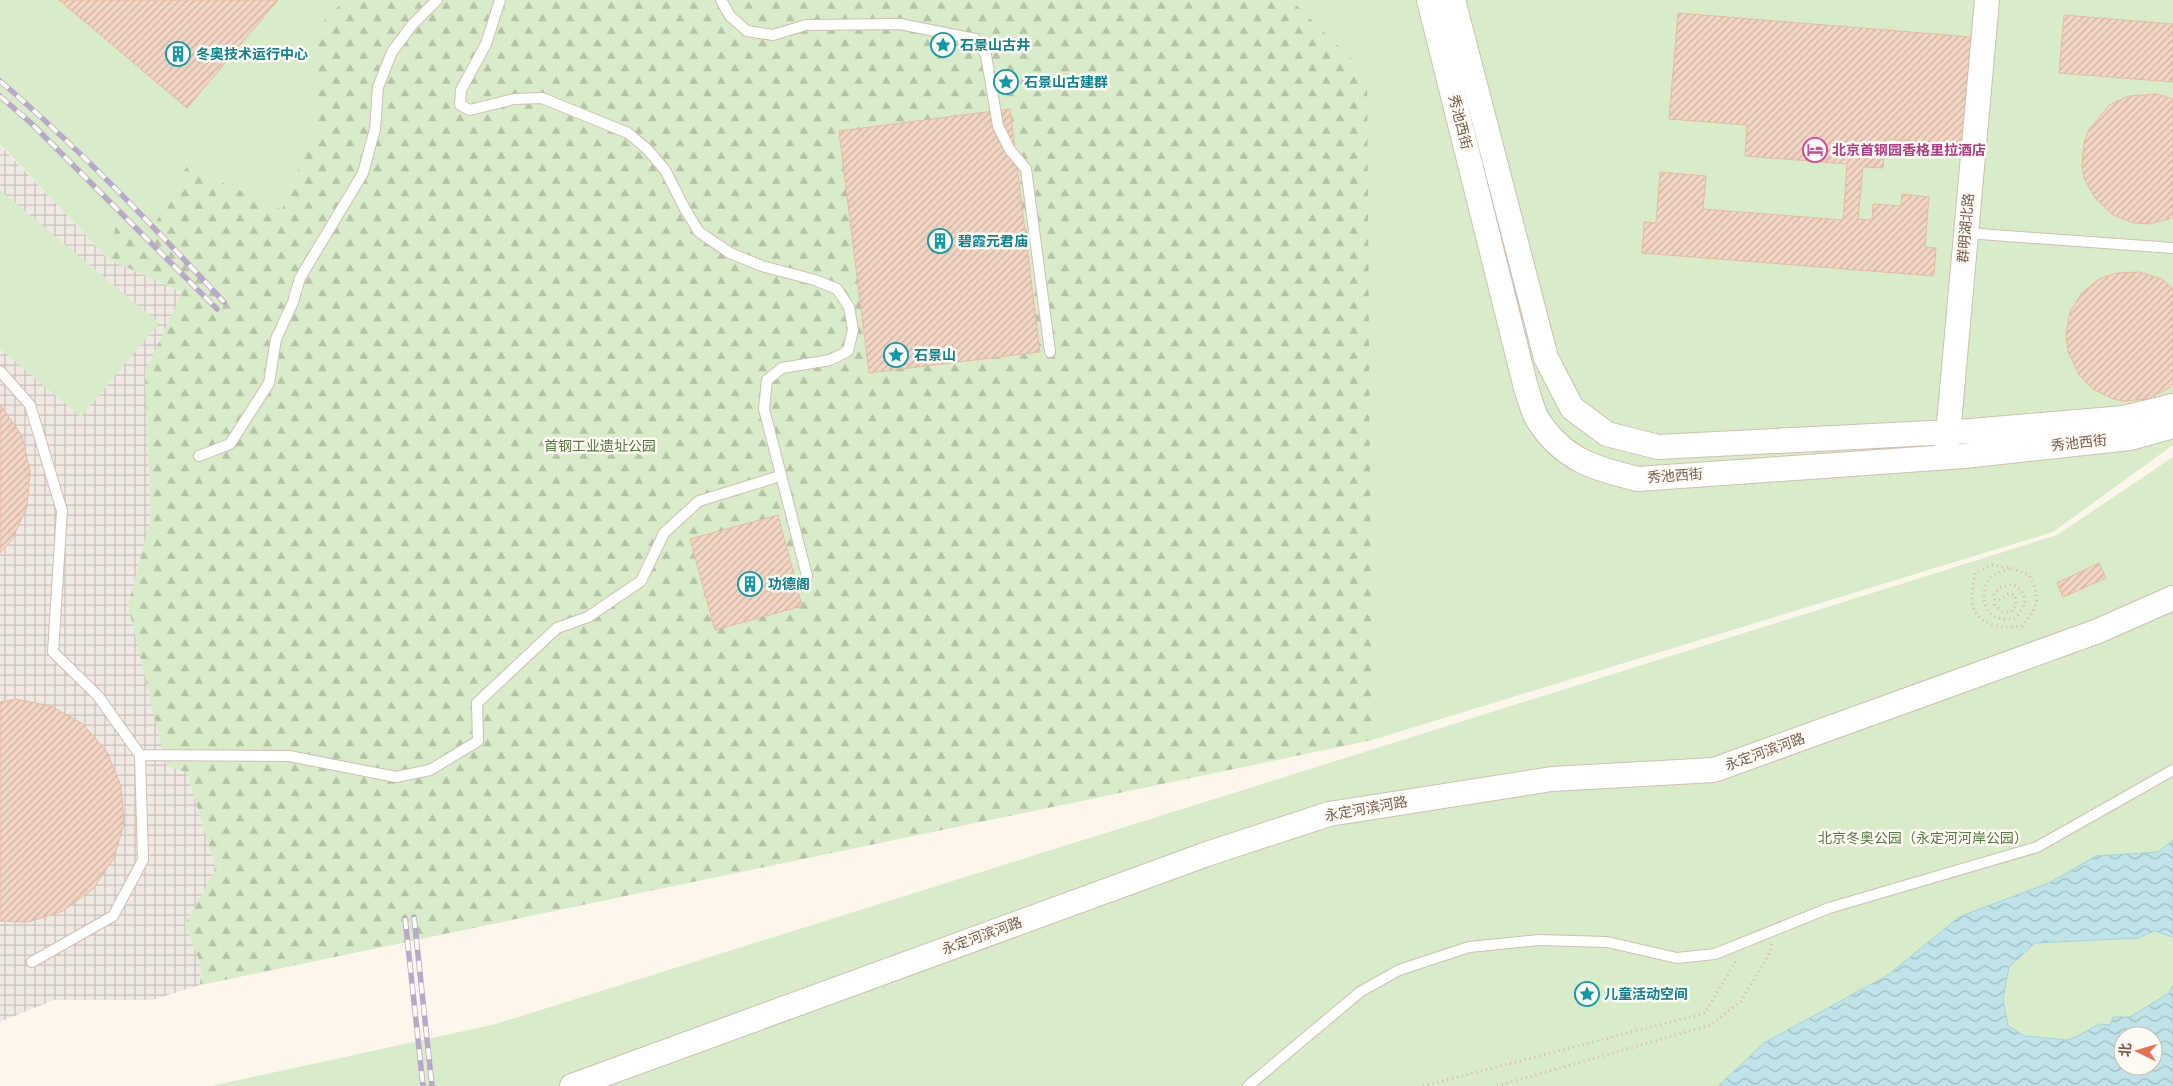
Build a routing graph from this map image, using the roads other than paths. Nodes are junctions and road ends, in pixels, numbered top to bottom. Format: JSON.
{"nodes":[{"id":1,"x":437,"y":0,"type":"edge"},
{"id":2,"x":500,"y":0,"type":"edge"},
{"id":3,"x":721,"y":0,"type":"edge"},
{"id":4,"x":1429,"y":0,"type":"edge"},
{"id":5,"x":1453,"y":0,"type":"edge"},
{"id":6,"x":1987,"y":0,"type":"edge"},
{"id":7,"x":1966,"y":232,"type":"junction"},
{"id":8,"x":2173,"y":248,"type":"edge"},
{"id":9,"x":1050,"y":352,"type":"dead end"},
{"id":10,"x":0,"y":371,"type":"edge"},
{"id":11,"x":2173,"y":406,"type":"edge"},
{"id":12,"x":2173,"y":426,"type":"edge"},
{"id":13,"x":1947,"y":432,"type":"junction"},
{"id":14,"x":199,"y":456,"type":"dead end"},
{"id":15,"x":1947,"y":457,"type":"junction"},
{"id":16,"x":780,"y":476,"type":"junction"},
{"id":17,"x":807,"y":576,"type":"dead end"},
{"id":18,"x":2173,"y":598,"type":"edge"},
{"id":19,"x":140,"y":756,"type":"junction"},
{"id":20,"x":2173,"y":770,"type":"edge"},
{"id":21,"x":32,"y":962,"type":"dead end"},
{"id":22,"x":572,"y":1086,"type":"edge"},
{"id":23,"x":1248,"y":1086,"type":"edge"}],
"edges":[{"from":1,"to":14,"type":"lane"},
{"from":2,"to":16,"type":"lane"},
{"from":3,"to":9,"type":"lane"},
{"from":4,"to":15,"type":"street","name":"秀池西街"},
{"from":5,"to":13,"type":"street","name":"秀池西街"},
{"from":6,"to":7,"type":"street","name":"群明湖北路"},
{"from":7,"to":8,"type":"lane"},
{"from":7,"to":13,"type":"street","name":"群明湖北路"},
{"from":10,"to":19,"type":"lane"},
{"from":11,"to":13,"type":"street","name":"秀池西街"},
{"from":12,"to":15,"type":"street","name":"秀池西街"},
{"from":13,"to":15,"type":"street","name":"群明湖北路"},
{"from":16,"to":17,"type":"lane"},
{"from":16,"to":19,"type":"lane"},
{"from":18,"to":22,"type":"street","name":"永定河滨河路"},
{"from":19,"to":21,"type":"lane"},
{"from":20,"to":23,"type":"lane"}]}
